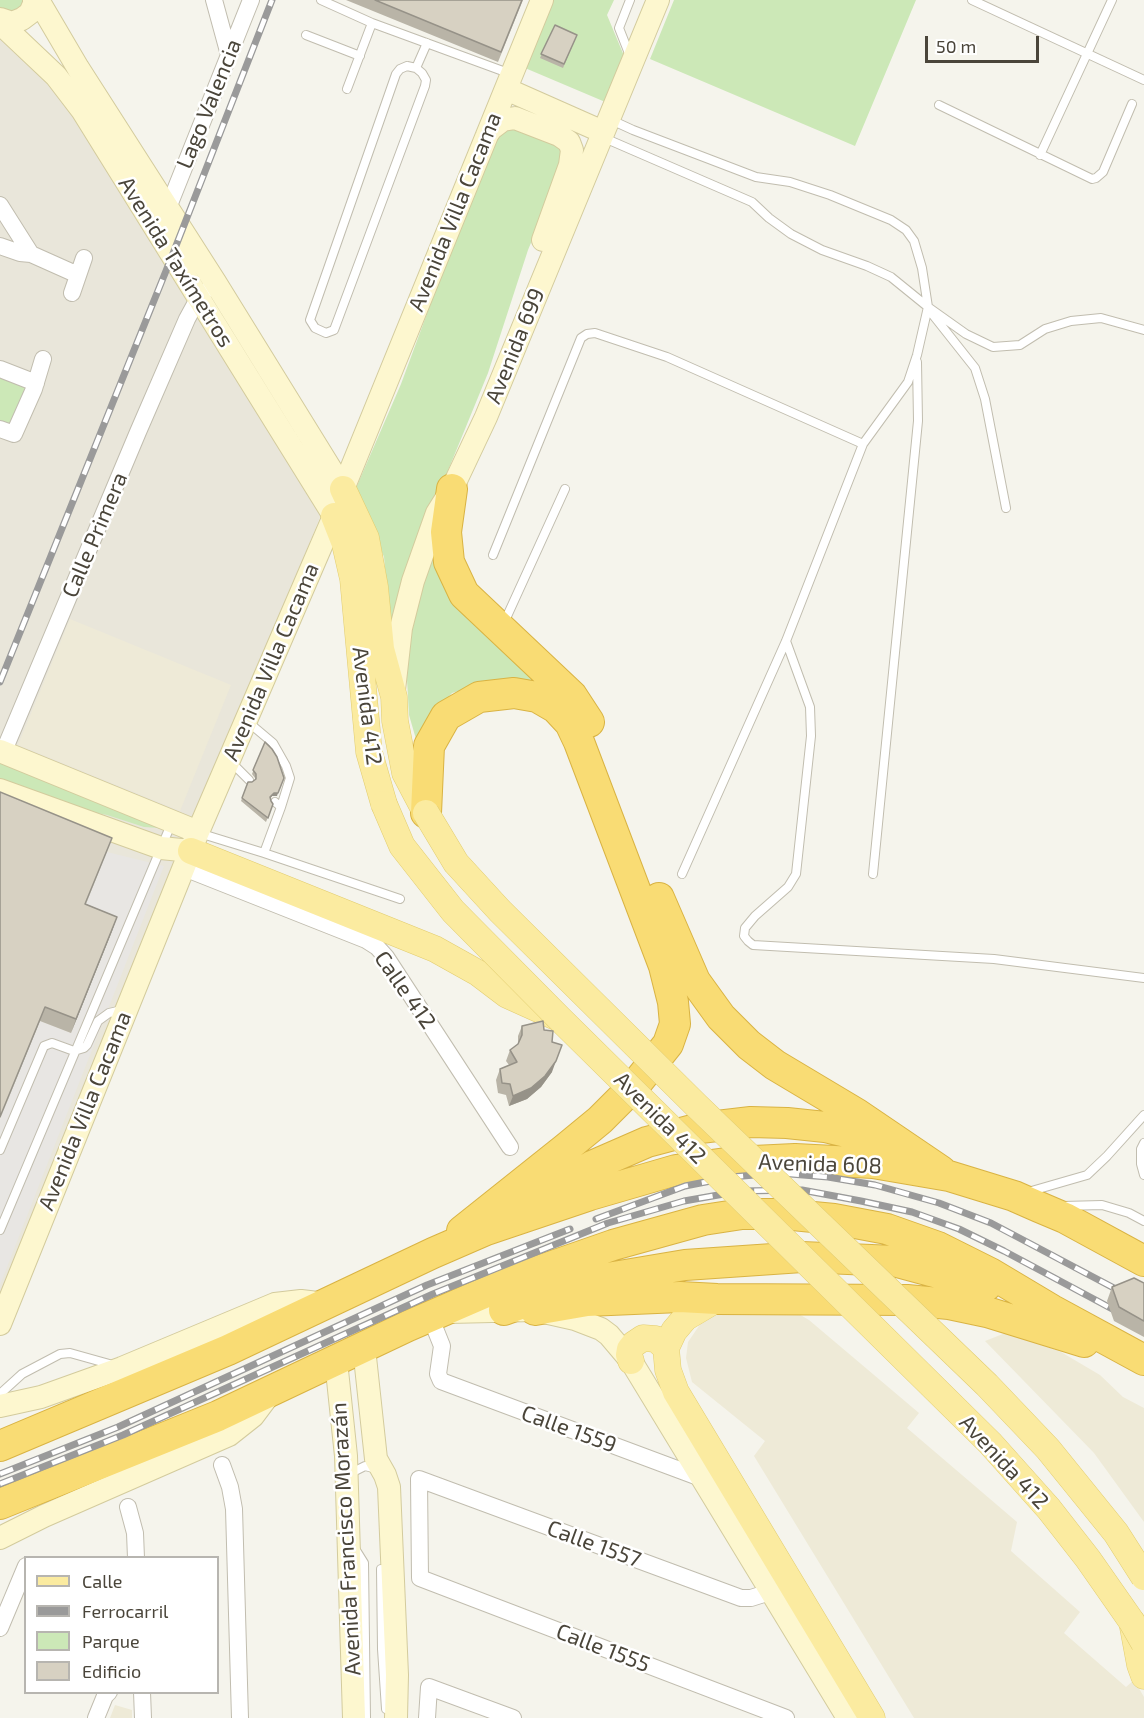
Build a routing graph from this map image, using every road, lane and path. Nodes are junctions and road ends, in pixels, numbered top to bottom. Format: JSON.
{"nodes":[{"id":1,"x":36,"y":0,"type":"edge"},
{"id":2,"x":214,"y":0,"type":"edge"},
{"id":3,"x":251,"y":0,"type":"edge"},
{"id":4,"x":321,"y":0,"type":"edge"},
{"id":5,"x":542,"y":0,"type":"edge"},
{"id":6,"x":630,"y":0,"type":"edge"},
{"id":7,"x":658,"y":0,"type":"edge"},
{"id":8,"x":972,"y":0,"type":"edge"},
{"id":9,"x":1112,"y":0,"type":"edge"},
{"id":10,"x":0,"y":21,"type":"edge"},
{"id":11,"x":372,"y":23,"type":"junction"},
{"id":12,"x":306,"y":35,"type":"dead end"},
{"id":13,"x":427,"y":43,"type":"junction"},
{"id":14,"x":1087,"y":53,"type":"junction"},
{"id":15,"x":229,"y":55,"type":"junction"},
{"id":16,"x":360,"y":56,"type":"junction"},
{"id":17,"x":632,"y":62,"type":"junction"},
{"id":18,"x":416,"y":68,"type":"junction"},
{"id":19,"x":1144,"y":80,"type":"edge"},
{"id":20,"x":509,"y":82,"type":"junction"},
{"id":21,"x":347,"y":88,"type":"dead end"},
{"id":22,"x":1132,"y":104,"type":"dead end"},
{"id":23,"x":939,"y":105,"type":"dead end"},
{"id":24,"x":604,"y":129,"type":"junction"},
{"id":25,"x":484,"y":140,"type":"junction"},
{"id":26,"x":1040,"y":155,"type":"junction"},
{"id":27,"x":0,"y":205,"type":"edge"},
{"id":28,"x":168,"y":208,"type":"junction"},
{"id":29,"x":0,"y":246,"type":"edge"},
{"id":30,"x":31,"y":254,"type":"junction"},
{"id":31,"x":84,"y":258,"type":"dead end"},
{"id":32,"x":78,"y":274,"type":"junction"},
{"id":33,"x":207,"y":289,"type":"junction"},
{"id":34,"x":72,"y":294,"type":"dead end"},
{"id":35,"x":928,"y":307,"type":"junction"},
{"id":36,"x":1144,"y":330,"type":"edge"},
{"id":37,"x":917,"y":355,"type":"junction"},
{"id":38,"x":44,"y":359,"type":"dead end"},
{"id":39,"x":0,"y":369,"type":"edge"},
{"id":40,"x":504,"y":374,"type":"junction"},
{"id":41,"x":36,"y":383,"type":"junction"},
{"id":42,"x":0,"y":429,"type":"edge"},
{"id":43,"x":863,"y":444,"type":"junction"},
{"id":44,"x":343,"y":489,"type":"junction"},
{"id":45,"x":452,"y":489,"type":"junction"},
{"id":46,"x":565,"y":489,"type":"dead end"},
{"id":47,"x":1006,"y":508,"type":"dead end"},
{"id":48,"x":334,"y":516,"type":"junction"},
{"id":49,"x":493,"y":555,"type":"dead end"},
{"id":50,"x":501,"y":629,"type":"junction"},
{"id":51,"x":786,"y":641,"type":"junction"},
{"id":52,"x":394,"y":697,"type":"junction"},
{"id":53,"x":246,"y":720,"type":"junction"},
{"id":54,"x":2,"y":752,"type":"edge"},
{"id":55,"x":229,"y":760,"type":"junction"},
{"id":56,"x":249,"y":780,"type":"edge"},
{"id":57,"x":0,"y":790,"type":"edge"},
{"id":58,"x":426,"y":813,"type":"junction"},
{"id":59,"x":172,"y":822,"type":"junction"},
{"id":60,"x":161,"y":848,"type":"junction"},
{"id":61,"x":191,"y":850,"type":"junction"},
{"id":62,"x":264,"y":853,"type":"junction"},
{"id":63,"x":873,"y":873,"type":"dead end"},
{"id":64,"x":682,"y":874,"type":"dead end"},
{"id":65,"x":400,"y":899,"type":"dead end"},
{"id":66,"x":1144,"y":978,"type":"edge"},
{"id":67,"x":125,"y":1010,"type":"junction"},
{"id":68,"x":559,"y":1018,"type":"junction"},
{"id":69,"x":74,"y":1051,"type":"junction"},
{"id":70,"x":1144,"y":1115,"type":"edge"},
{"id":71,"x":1144,"y":1143,"type":"edge"},
{"id":72,"x":510,"y":1147,"type":"dead end"},
{"id":73,"x":0,"y":1150,"type":"edge"},
{"id":74,"x":1144,"y":1175,"type":"edge"},
{"id":75,"x":948,"y":1176,"type":"junction"},
{"id":76,"x":1027,"y":1201,"type":"junction"},
{"id":77,"x":1144,"y":1221,"type":"edge"},
{"id":78,"x":0,"y":1230,"type":"edge"},
{"id":79,"x":433,"y":1253,"type":"junction"},
{"id":80,"x":1144,"y":1261,"type":"edge"},
{"id":81,"x":717,"y":1299,"type":"junction"},
{"id":82,"x":327,"y":1304,"type":"junction"},
{"id":83,"x":504,"y":1310,"type":"junction"},
{"id":84,"x":535,"y":1310,"type":"junction"},
{"id":85,"x":1052,"y":1310,"type":"junction"},
{"id":86,"x":435,"y":1314,"type":"junction"},
{"id":87,"x":0,"y":1324,"type":"edge"},
{"id":88,"x":364,"y":1348,"type":"junction"},
{"id":89,"x":666,"y":1348,"type":"junction"},
{"id":90,"x":1143,"y":1359,"type":"edge"},
{"id":91,"x":336,"y":1361,"type":"junction"},
{"id":92,"x":631,"y":1361,"type":"junction"},
{"id":93,"x":122,"y":1368,"type":"junction"},
{"id":94,"x":271,"y":1392,"type":"junction"},
{"id":95,"x":0,"y":1394,"type":"edge"},
{"id":96,"x":0,"y":1406,"type":"edge"},
{"id":97,"x":0,"y":1446,"type":"edge"},
{"id":98,"x":346,"y":1456,"type":"junction"},
{"id":99,"x":376,"y":1459,"type":"junction"},
{"id":100,"x":222,"y":1465,"type":"dead end"},
{"id":101,"x":701,"y":1478,"type":"junction"},
{"id":102,"x":419,"y":1479,"type":"joint"},
{"id":103,"x":346,"y":1485,"type":"junction"},
{"id":104,"x":389,"y":1487,"type":"junction"},
{"id":105,"x":0,"y":1504,"type":"edge"},
{"id":106,"x":128,"y":1508,"type":"dead end"},
{"id":107,"x":0,"y":1538,"type":"edge"},
{"id":108,"x":349,"y":1539,"type":"junction"},
{"id":109,"x":392,"y":1549,"type":"junction"},
{"id":110,"x":136,"y":1556,"type":"edge"},
{"id":111,"x":24,"y":1571,"type":"edge"},
{"id":112,"x":1144,"y":1577,"type":"edge"},
{"id":113,"x":770,"y":1592,"type":"junction"},
{"id":114,"x":0,"y":1628,"type":"edge"},
{"id":115,"x":1138,"y":1632,"type":"edge"},
{"id":116,"x":1144,"y":1676,"type":"edge"},
{"id":117,"x":107,"y":1694,"type":"edge"},
{"id":118,"x":142,"y":1694,"type":"edge"},
{"id":119,"x":96,"y":1718,"type":"edge"},
{"id":120,"x":143,"y":1718,"type":"edge"},
{"id":121,"x":240,"y":1718,"type":"edge"},
{"id":122,"x":354,"y":1718,"type":"edge"},
{"id":123,"x":366,"y":1718,"type":"edge"},
{"id":124,"x":386,"y":1718,"type":"edge"},
{"id":125,"x":396,"y":1718,"type":"edge"},
{"id":126,"x":427,"y":1718,"type":"edge"},
{"id":127,"x":513,"y":1718,"type":"edge"},
{"id":128,"x":786,"y":1718,"type":"edge"},
{"id":129,"x":848,"y":1718,"type":"edge"},
{"id":130,"x":872,"y":1718,"type":"edge"}],
"edges":[{"from":1,"to":10,"type":"street"},
{"from":1,"to":28,"type":"street","name":"Avenida Taxímetros"},
{"from":2,"to":15,"type":"street"},
{"from":3,"to":15,"type":"street","name":"Lago Valencia"},
{"from":4,"to":11,"type":"lane"},
{"from":5,"to":20,"type":"street","name":"Avenida Villa Cacama"},
{"from":6,"to":17,"type":"lane"},
{"from":7,"to":17,"type":"street","name":"Avenida 699"},
{"from":8,"to":14,"type":"lane"},
{"from":9,"to":14,"type":"lane"},
{"from":10,"to":33,"type":"street","name":"Avenida Taxímetros"},
{"from":11,"to":13,"type":"lane"},
{"from":11,"to":16,"type":"lane"},
{"from":12,"to":16,"type":"lane"},
{"from":13,"to":18,"type":"lane"},
{"from":13,"to":20,"type":"lane"},
{"from":14,"to":19,"type":"lane"},
{"from":14,"to":26,"type":"lane"},
{"from":15,"to":28,"type":"street","name":"Lago Valencia"},
{"from":16,"to":21,"type":"lane"},
{"from":17,"to":24,"type":"street","name":"Avenida 699"},
{"from":18,"to":18,"type":"lane"},
{"from":20,"to":24,"type":"street"},
{"from":20,"to":25,"type":"street","name":"Avenida Villa Cacama"},
{"from":22,"to":26,"type":"lane"},
{"from":23,"to":26,"type":"lane"},
{"from":24,"to":35,"type":"lane"},
{"from":24,"to":35,"type":"lane"},
{"from":24,"to":40,"type":"street","name":"Avenida 699"},
{"from":25,"to":40,"type":"street"},
{"from":25,"to":44,"type":"street","name":"Avenida Villa Cacama"},
{"from":27,"to":30,"type":"street"},
{"from":28,"to":33,"type":"street","name":"Avenida Taxímetros"},
{"from":29,"to":30,"type":"street"},
{"from":30,"to":32,"type":"street"},
{"from":31,"to":32,"type":"street"},
{"from":32,"to":34,"type":"street"},
{"from":33,"to":44,"type":"street","name":"Avenida Taxímetros"},
{"from":33,"to":48,"type":"street","name":"Avenida Taxímetros"},
{"from":33,"to":54,"type":"street","name":"Calle Primera"},
{"from":35,"to":36,"type":"lane"},
{"from":35,"to":37,"type":"lane"},
{"from":35,"to":47,"type":"lane"},
{"from":37,"to":43,"type":"lane"},
{"from":37,"to":63,"type":"lane"},
{"from":38,"to":41,"type":"street"},
{"from":39,"to":41,"type":"street"},
{"from":40,"to":45,"type":"street","name":"Avenida 699"},
{"from":41,"to":42,"type":"street"},
{"from":43,"to":49,"type":"lane"},
{"from":43,"to":51,"type":"lane"},
{"from":44,"to":48,"type":"street","name":"Avenida Villa Cacama"},
{"from":44,"to":52,"type":"main road","name":"Avenida 412"},
{"from":45,"to":50,"type":"highway"},
{"from":45,"to":52,"type":"street","name":"Avenida 699"},
{"from":46,"to":50,"type":"lane"},
{"from":48,"to":53,"type":"street","name":"Avenida Villa Cacama"},
{"from":48,"to":68,"type":"main road","name":"Avenida 412","bridge":true},
{"from":50,"to":75,"type":"highway"},
{"from":51,"to":64,"type":"lane"},
{"from":51,"to":66,"type":"lane"},
{"from":52,"to":58,"type":"main road","name":"Avenida 412"},
{"from":53,"to":55,"type":"street","name":"Avenida Villa Cacama"},
{"from":53,"to":62,"type":"lane"},
{"from":54,"to":59,"type":"street"},
{"from":55,"to":56,"type":"lane"},
{"from":55,"to":61,"type":"street","name":"Avenida Villa Cacama"},
{"from":57,"to":60,"type":"street"},
{"from":58,"to":79,"type":"highway"},
{"from":58,"to":112,"type":"main road","name":"Avenida 412","bridge":true},
{"from":59,"to":60,"type":"lane"},
{"from":59,"to":61,"type":"street"},
{"from":60,"to":61,"type":"street"},
{"from":60,"to":69,"type":"lane"},
{"from":61,"to":62,"type":"lane"},
{"from":61,"to":67,"type":"street","name":"Avenida Villa Cacama"},
{"from":61,"to":68,"type":"main road"},
{"from":61,"to":72,"type":"street","name":"Calle 412"},
{"from":62,"to":65,"type":"lane"},
{"from":67,"to":69,"type":"lane"},
{"from":67,"to":87,"type":"street","name":"Avenida Villa Cacama"},
{"from":68,"to":115,"type":"main road","name":"Avenida 412","bridge":true},
{"from":69,"to":73,"type":"lane"},
{"from":69,"to":78,"type":"lane"},
{"from":70,"to":76,"type":"lane"},
{"from":71,"to":74,"type":"lane"},
{"from":75,"to":76,"type":"highway"},
{"from":75,"to":79,"type":"highway"},
{"from":76,"to":77,"type":"lane"},
{"from":76,"to":80,"type":"highway"},
{"from":79,"to":82,"type":"highway"},
{"from":81,"to":84,"type":"highway"},
{"from":81,"to":89,"type":"main road"},
{"from":81,"to":90,"type":"highway"},
{"from":82,"to":93,"type":"street"},
{"from":82,"to":97,"type":"highway"},
{"from":83,"to":84,"type":"street"},
{"from":83,"to":85,"type":"highway"},
{"from":83,"to":86,"type":"street"},
{"from":84,"to":92,"type":"street"},
{"from":85,"to":86,"type":"highway"},
{"from":85,"to":90,"type":"highway"},
{"from":86,"to":88,"type":"highway"},
{"from":86,"to":101,"type":"street","name":"Calle 1559"},
{"from":88,"to":91,"type":"highway"},
{"from":88,"to":99,"type":"street","name":"Avenida Francisco Morazán"},
{"from":89,"to":92,"type":"main road"},
{"from":89,"to":130,"type":"main road"},
{"from":91,"to":94,"type":"highway"},
{"from":91,"to":98,"type":"street","name":"Avenida Francisco Morazán"},
{"from":92,"to":101,"type":"street"},
{"from":93,"to":95,"type":"lane"},
{"from":93,"to":96,"type":"street"},
{"from":94,"to":105,"type":"highway"},
{"from":94,"to":107,"type":"street"},
{"from":98,"to":99,"type":"street"},
{"from":98,"to":103,"type":"street","name":"Avenida Francisco Morazán"},
{"from":99,"to":104,"type":"street","name":"Avenida Francisco Morazán"},
{"from":100,"to":121,"type":"street"},
{"from":101,"to":113,"type":"street"},
{"from":102,"to":113,"type":"street","name":"Calle 1557"},
{"from":102,"to":128,"type":"street","name":"Calle 1555"},
{"from":103,"to":104,"type":"lane"},
{"from":103,"to":108,"type":"street","name":"Avenida Francisco Morazán"},
{"from":104,"to":109,"type":"street","name":"Avenida Francisco Morazán"},
{"from":106,"to":110,"type":"street"},
{"from":108,"to":122,"type":"street","name":"Avenida Francisco Morazán"},
{"from":108,"to":123,"type":"lane"},
{"from":109,"to":124,"type":"lane"},
{"from":109,"to":125,"type":"street","name":"Avenida Francisco Morazán"},
{"from":111,"to":114,"type":"street"},
{"from":113,"to":129,"type":"street"},
{"from":115,"to":116,"type":"main road"},
{"from":117,"to":119,"type":"street"},
{"from":118,"to":120,"type":"street"},
{"from":126,"to":127,"type":"street"}]}
